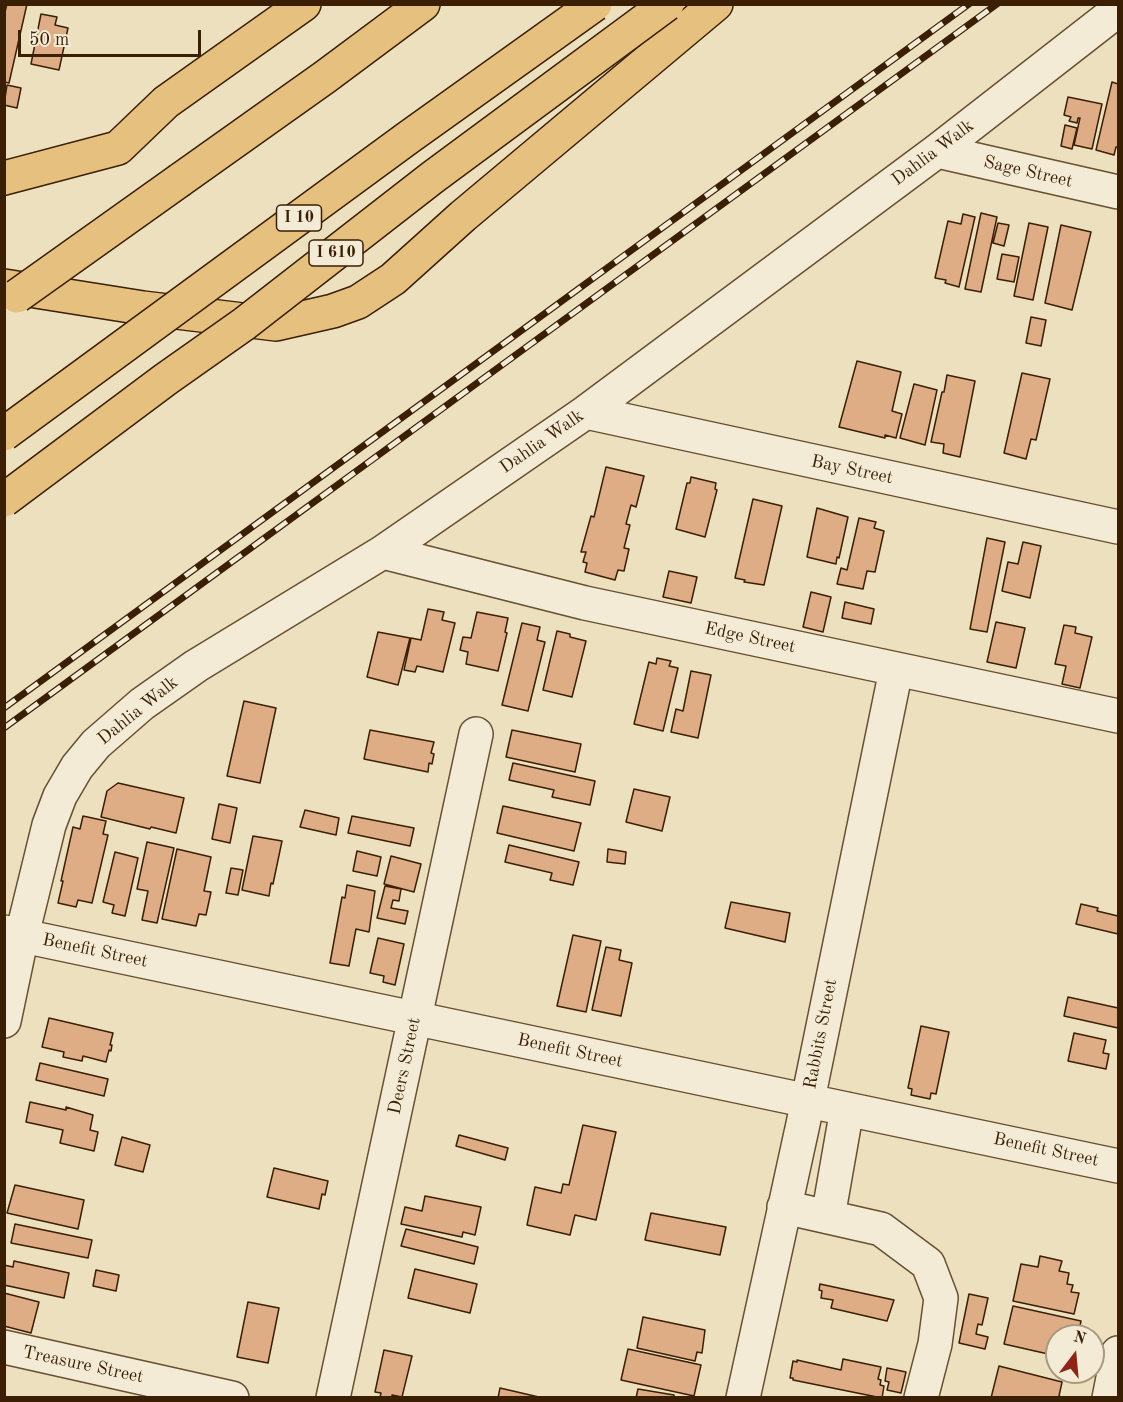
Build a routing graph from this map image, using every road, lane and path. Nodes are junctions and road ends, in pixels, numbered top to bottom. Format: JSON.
{"nodes":[{"id":1,"x":304,"y":4,"type":"edge"},
{"id":2,"x":423,"y":4,"type":"edge"},
{"id":3,"x":596,"y":4,"type":"edge"},
{"id":4,"x":667,"y":4,"type":"edge"},
{"id":5,"x":716,"y":4,"type":"edge"},
{"id":6,"x":1119,"y":10,"type":"edge"},
{"id":7,"x":937,"y":151,"type":"junction"},
{"id":8,"x":4,"y":178,"type":"edge"},
{"id":9,"x":1119,"y":192,"type":"edge"},
{"id":10,"x":8,"y":297,"type":"edge"},
{"id":11,"x":586,"y":412,"type":"junction"},
{"id":12,"x":4,"y":434,"type":"edge"},
{"id":13,"x":4,"y":500,"type":"edge"},
{"id":14,"x":1119,"y":527,"type":"edge"},
{"id":15,"x":383,"y":552,"type":"junction"},
{"id":16,"x":896,"y":669,"type":"junction"},
{"id":17,"x":1119,"y":716,"type":"edge"},
{"id":18,"x":476,"y":734,"type":"dead end"},
{"id":19,"x":19,"y":926,"type":"edge"},
{"id":20,"x":415,"y":1018,"type":"junction"},
{"id":21,"x":4,"y":1021,"type":"edge"},
{"id":22,"x":805,"y":1112,"type":"junction"},
{"id":23,"x":845,"y":1120,"type":"junction"},
{"id":24,"x":1119,"y":1166,"type":"edge"},
{"id":25,"x":784,"y":1207,"type":"junction"},
{"id":26,"x":828,"y":1217,"type":"junction"},
{"id":27,"x":4,"y":1347,"type":"edge"},
{"id":28,"x":1119,"y":1353,"type":"edge"},
{"id":29,"x":232,"y":1398,"type":"edge"},
{"id":30,"x":333,"y":1398,"type":"edge"},
{"id":31,"x":743,"y":1398,"type":"edge"},
{"id":32,"x":921,"y":1398,"type":"edge"},
{"id":33,"x":1109,"y":1398,"type":"edge"}],
"edges":[{"from":1,"to":8,"type":"highway"},
{"from":2,"to":10,"type":"highway","bridge":true},
{"from":3,"to":12,"type":"highway","number":"I 10","bridge":true},
{"from":4,"to":13,"type":"highway","number":"I 610","bridge":true},
{"from":5,"to":10,"type":"highway"},
{"from":6,"to":7,"type":"street","name":"Dahlia Walk"},
{"from":7,"to":9,"type":"street","name":"Sage Street"},
{"from":7,"to":11,"type":"street","name":"Dahlia Walk"},
{"from":11,"to":14,"type":"street","name":"Bay Street"},
{"from":11,"to":15,"type":"street","name":"Dahlia Walk"},
{"from":15,"to":16,"type":"street","name":"Edge Street"},
{"from":15,"to":19,"type":"street","name":"Dahlia Walk"},
{"from":16,"to":17,"type":"street","name":"Edge Street"},
{"from":16,"to":22,"type":"street","name":"Rabbits Street"},
{"from":18,"to":20,"type":"street","name":"Deers Street"},
{"from":19,"to":20,"type":"street","name":"Benefit Street"},
{"from":19,"to":21,"type":"street","name":"Dahlia Walk"},
{"from":20,"to":22,"type":"street","name":"Benefit Street"},
{"from":20,"to":30,"type":"street","name":"Deers Street"},
{"from":22,"to":23,"type":"street","name":"Benefit Street"},
{"from":22,"to":25,"type":"street","name":"Rabbits Street"},
{"from":23,"to":24,"type":"street","name":"Benefit Street"},
{"from":23,"to":26,"type":"street"},
{"from":25,"to":26,"type":"street"},
{"from":25,"to":31,"type":"street","name":"Rabbits Street"},
{"from":26,"to":32,"type":"street"},
{"from":27,"to":29,"type":"street","name":"Treasure Street"},
{"from":28,"to":33,"type":"street"}]}
